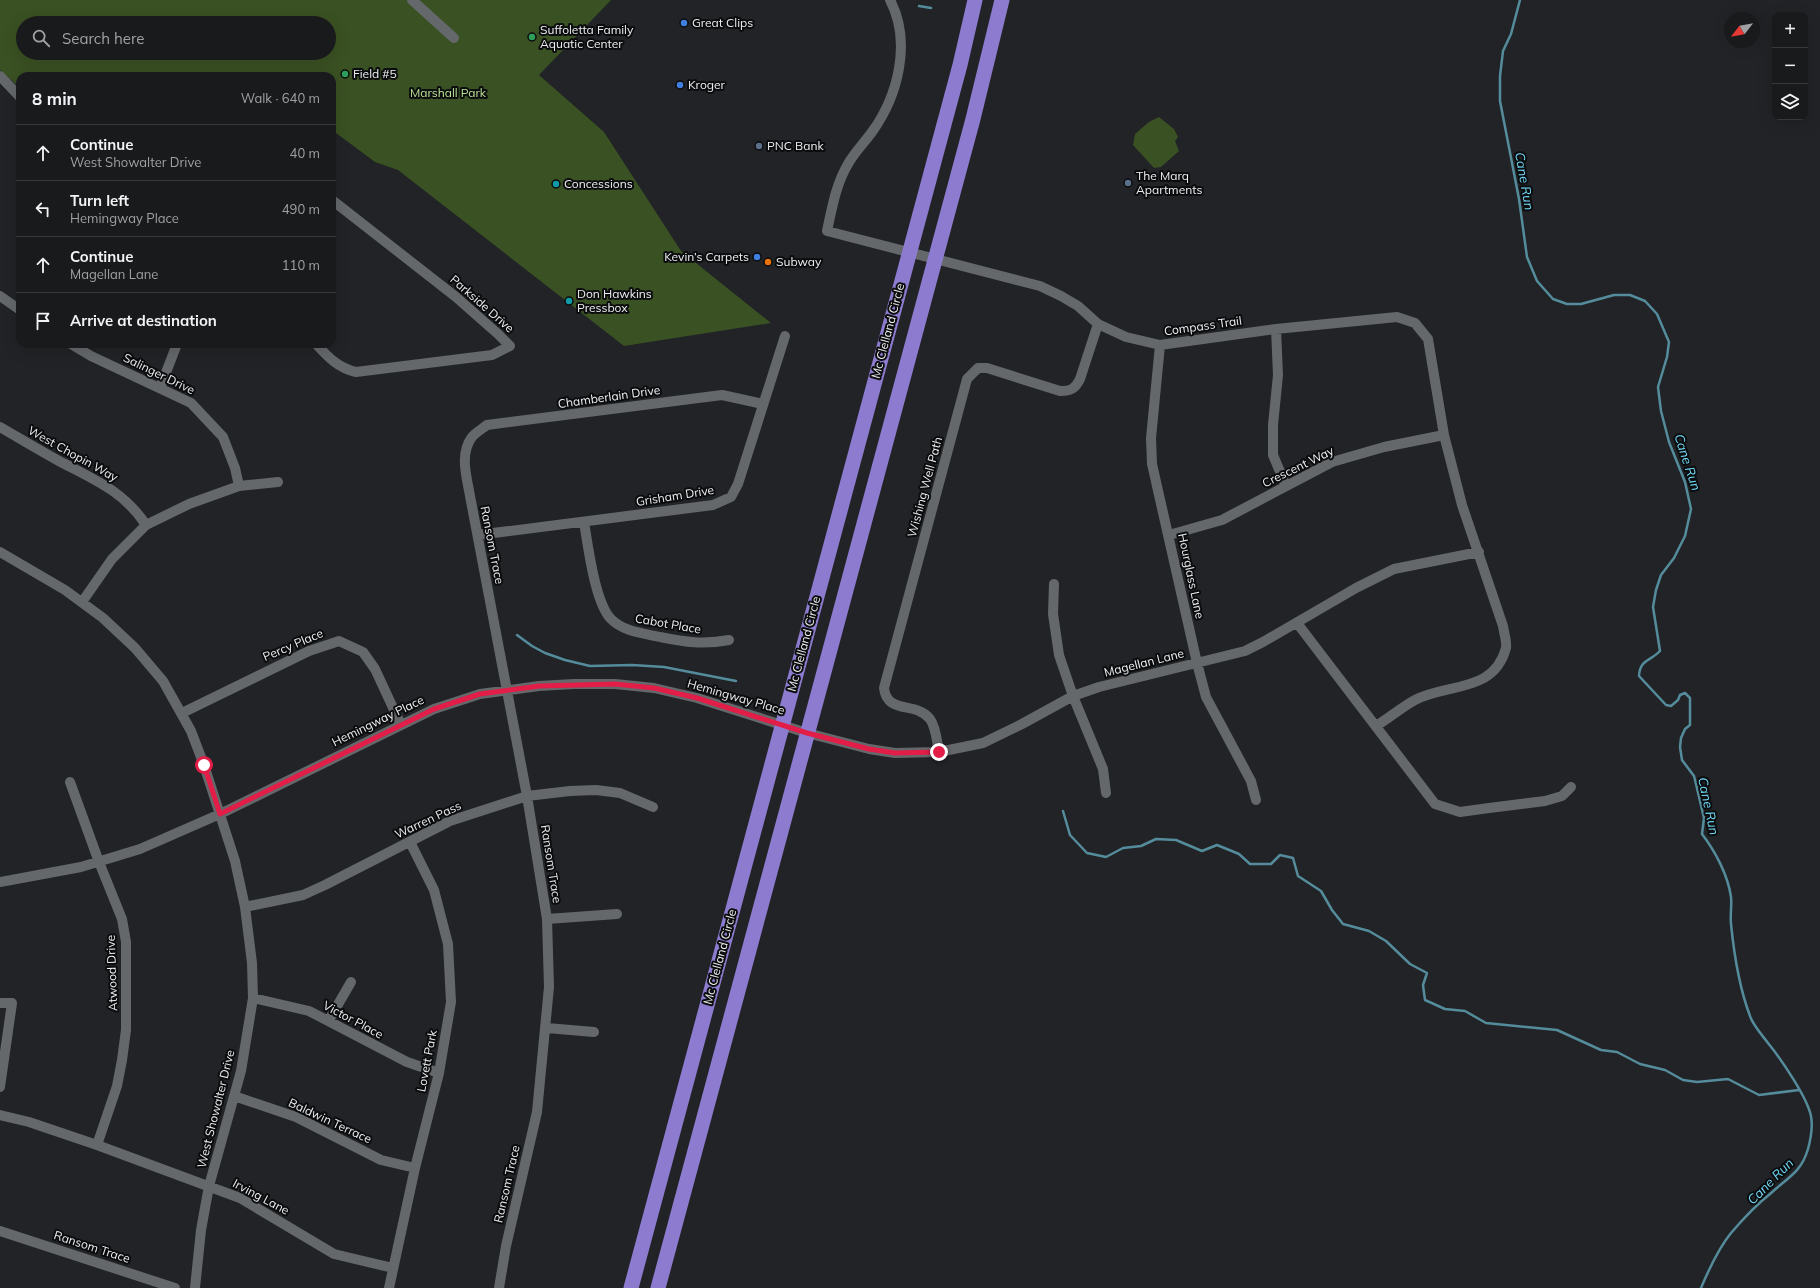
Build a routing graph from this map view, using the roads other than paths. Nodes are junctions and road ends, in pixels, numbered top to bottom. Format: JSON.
{"nodes":[{"id":1,"x":412,"y":0,"type":"edge"},
{"id":2,"x":890,"y":0,"type":"edge"},
{"id":3,"x":975,"y":0,"type":"edge"},
{"id":4,"x":1002,"y":0,"type":"edge"},
{"id":5,"x":454,"y":38,"type":"dead end"},
{"id":6,"x":0,"y":76,"type":"edge"},
{"id":7,"x":16,"y":92,"type":"edge"},
{"id":8,"x":336,"y":203,"type":"edge"},
{"id":9,"x":909,"y":252,"type":"junction"},
{"id":10,"x":934,"y":259,"type":"junction"},
{"id":11,"x":0,"y":296,"type":"edge"},
{"id":12,"x":16,"y":307,"type":"edge"},
{"id":13,"x":1098,"y":324,"type":"junction"},
{"id":14,"x":1276,"y":330,"type":"junction"},
{"id":15,"x":785,"y":336,"type":"dead end"},
{"id":16,"x":1160,"y":345,"type":"junction"},
{"id":17,"x":78,"y":348,"type":"edge"},
{"id":18,"x":175,"y":348,"type":"edge"},
{"id":19,"x":320,"y":348,"type":"edge"},
{"id":20,"x":160,"y":388,"type":"junction"},
{"id":21,"x":763,"y":404,"type":"junction"},
{"id":22,"x":0,"y":427,"type":"edge"},
{"id":23,"x":1444,"y":435,"type":"junction"},
{"id":24,"x":467,"y":446,"type":"joint"},
{"id":25,"x":278,"y":482,"type":"dead end"},
{"id":26,"x":239,"y":486,"type":"junction"},
{"id":27,"x":1286,"y":486,"type":"junction"},
{"id":28,"x":584,"y":522,"type":"junction"},
{"id":29,"x":146,"y":525,"type":"junction"},
{"id":30,"x":478,"y":535,"type":"junction"},
{"id":31,"x":1169,"y":535,"type":"junction"},
{"id":32,"x":0,"y":552,"type":"edge"},
{"id":33,"x":1479,"y":552,"type":"junction"},
{"id":34,"x":1054,"y":584,"type":"dead end"},
{"id":35,"x":82,"y":602,"type":"junction"},
{"id":36,"x":1297,"y":623,"type":"junction"},
{"id":37,"x":730,"y":640,"type":"dead end"},
{"id":38,"x":1196,"y":663,"type":"junction"},
{"id":39,"x":507,"y":690,"type":"junction"},
{"id":40,"x":1073,"y":696,"type":"junction"},
{"id":41,"x":182,"y":713,"type":"junction"},
{"id":42,"x":782,"y":724,"type":"junction"},
{"id":43,"x":401,"y":725,"type":"junction"},
{"id":44,"x":1376,"y":726,"type":"junction"},
{"id":45,"x":807,"y":733,"type":"junction"},
{"id":46,"x":939,"y":752,"type":"junction"},
{"id":47,"x":70,"y":782,"type":"dead end"},
{"id":48,"x":1572,"y":786,"type":"dead end"},
{"id":49,"x":1106,"y":793,"type":"dead end"},
{"id":50,"x":527,"y":796,"type":"junction"},
{"id":51,"x":1256,"y":800,"type":"dead end"},
{"id":52,"x":653,"y":807,"type":"dead end"},
{"id":53,"x":220,"y":814,"type":"junction"},
{"id":54,"x":410,"y":842,"type":"junction"},
{"id":55,"x":99,"y":862,"type":"junction"},
{"id":56,"x":0,"y":882,"type":"edge"},
{"id":57,"x":245,"y":907,"type":"junction"},
{"id":58,"x":617,"y":914,"type":"dead end"},
{"id":59,"x":547,"y":919,"type":"junction"},
{"id":60,"x":351,"y":982,"type":"dead end"},
{"id":61,"x":253,"y":998,"type":"junction"},
{"id":62,"x":0,"y":1003,"type":"edge"},
{"id":63,"x":329,"y":1020,"type":"junction"},
{"id":64,"x":546,"y":1028,"type":"junction"},
{"id":65,"x":594,"y":1032,"type":"dead end"},
{"id":66,"x":439,"y":1073,"type":"junction"},
{"id":67,"x":0,"y":1087,"type":"edge"},
{"id":68,"x":234,"y":1096,"type":"junction"},
{"id":69,"x":0,"y":1115,"type":"edge"},
{"id":70,"x":97,"y":1145,"type":"junction"},
{"id":71,"x":415,"y":1168,"type":"junction"},
{"id":72,"x":209,"y":1186,"type":"junction"},
{"id":73,"x":0,"y":1231,"type":"edge"},
{"id":74,"x":393,"y":1268,"type":"junction"},
{"id":75,"x":175,"y":1288,"type":"edge"},
{"id":76,"x":195,"y":1288,"type":"edge"},
{"id":77,"x":389,"y":1288,"type":"edge"},
{"id":78,"x":499,"y":1288,"type":"edge"},
{"id":79,"x":631,"y":1288,"type":"edge"},
{"id":80,"x":658,"y":1288,"type":"edge"}],
"edges":[{"from":1,"to":5,"type":"street"},
{"from":2,"to":9,"type":"street","name":"Compass Trail"},
{"from":3,"to":9,"type":"highway","name":"Mc Clelland Circle"},
{"from":4,"to":10,"type":"highway"},
{"from":6,"to":7,"type":"street"},
{"from":8,"to":19,"type":"street","name":"Parkside Drive"},
{"from":9,"to":10,"type":"street","name":"Compass Trail"},
{"from":9,"to":42,"type":"highway","name":"Mc Clelland Circle"},
{"from":10,"to":13,"type":"street","name":"Compass Trail"},
{"from":10,"to":45,"type":"highway"},
{"from":11,"to":12,"type":"street"},
{"from":13,"to":16,"type":"street","name":"Compass Trail"},
{"from":13,"to":46,"type":"street","name":"Wishing Well Path"},
{"from":14,"to":16,"type":"street","name":"Compass Trail"},
{"from":14,"to":23,"type":"street","name":"Compass Trail"},
{"from":14,"to":27,"type":"street"},
{"from":15,"to":21,"type":"street","name":"Grisham Drive"},
{"from":16,"to":31,"type":"street","name":"Hourglass Lane"},
{"from":17,"to":20,"type":"street","name":"Salinger Drive"},
{"from":18,"to":20,"type":"street"},
{"from":20,"to":26,"type":"street","name":"Salinger Drive"},
{"from":21,"to":24,"type":"street","name":"Chamberlain Drive"},
{"from":21,"to":28,"type":"street","name":"Grisham Drive"},
{"from":22,"to":29,"type":"street","name":"West Chopin Way"},
{"from":23,"to":27,"type":"street","name":"Crescent Way"},
{"from":23,"to":33,"type":"street"},
{"from":24,"to":30,"type":"street","name":"Ransom Trace"},
{"from":25,"to":26,"type":"street"},
{"from":26,"to":29,"type":"street"},
{"from":27,"to":31,"type":"street","name":"Crescent Way"},
{"from":28,"to":30,"type":"street","name":"Grisham Drive"},
{"from":28,"to":37,"type":"street","name":"Cabot Place"},
{"from":29,"to":35,"type":"street"},
{"from":30,"to":39,"type":"street","name":"Ransom Trace"},
{"from":31,"to":38,"type":"street","name":"Hourglass Lane"},
{"from":32,"to":35,"type":"street","name":"West Showalter Drive"},
{"from":33,"to":36,"type":"street","name":"Magellan Lane"},
{"from":33,"to":44,"type":"street"},
{"from":34,"to":40,"type":"street"},
{"from":35,"to":41,"type":"street","name":"West Showalter Drive"},
{"from":36,"to":38,"type":"street","name":"Magellan Lane"},
{"from":36,"to":44,"type":"street"},
{"from":38,"to":40,"type":"street","name":"Magellan Lane"},
{"from":38,"to":51,"type":"street","name":"Hourglass Lane"},
{"from":39,"to":42,"type":"street","name":"Hemingway Place"},
{"from":39,"to":43,"type":"street","name":"Hemingway Place"},
{"from":39,"to":50,"type":"street","name":"Ransom Trace"},
{"from":40,"to":46,"type":"street","name":"Magellan Lane"},
{"from":40,"to":49,"type":"street"},
{"from":41,"to":43,"type":"street","name":"Percy Place"},
{"from":41,"to":53,"type":"street","name":"West Showalter Drive"},
{"from":42,"to":45,"type":"street","name":"Hemingway Place"},
{"from":42,"to":79,"type":"highway","name":"Mc Clelland Circle"},
{"from":43,"to":53,"type":"street","name":"Hemingway Place"},
{"from":44,"to":48,"type":"street"},
{"from":45,"to":46,"type":"street","name":"Magellan Lane"},
{"from":45,"to":80,"type":"highway"},
{"from":47,"to":55,"type":"street","name":"Atwood Drive"},
{"from":50,"to":52,"type":"street","name":"Warren Pass"},
{"from":50,"to":54,"type":"street","name":"Warren Pass"},
{"from":50,"to":59,"type":"street","name":"Ransom Trace"},
{"from":53,"to":55,"type":"street","name":"Hemingway Place"},
{"from":53,"to":57,"type":"street","name":"West Showalter Drive"},
{"from":54,"to":57,"type":"street","name":"Warren Pass"},
{"from":54,"to":66,"type":"street","name":"Lovett Park"},
{"from":55,"to":56,"type":"street","name":"Hemingway Place"},
{"from":55,"to":70,"type":"street","name":"Atwood Drive"},
{"from":57,"to":61,"type":"street","name":"West Showalter Drive"},
{"from":58,"to":59,"type":"street"},
{"from":59,"to":64,"type":"street","name":"Ransom Trace"},
{"from":60,"to":63,"type":"street"},
{"from":61,"to":63,"type":"street","name":"Victor Place"},
{"from":61,"to":68,"type":"street","name":"West Showalter Drive"},
{"from":62,"to":67,"type":"street"},
{"from":63,"to":66,"type":"street","name":"Victor Place"},
{"from":64,"to":65,"type":"street"},
{"from":64,"to":78,"type":"street","name":"Ransom Trace"},
{"from":66,"to":71,"type":"street","name":"Lovett Park"},
{"from":68,"to":71,"type":"street","name":"Baldwin Terrace"},
{"from":68,"to":72,"type":"street","name":"West Showalter Drive"},
{"from":69,"to":70,"type":"street","name":"Irving Lane"},
{"from":70,"to":72,"type":"street","name":"Irving Lane"},
{"from":71,"to":74,"type":"street","name":"Lovett Park"},
{"from":72,"to":74,"type":"street","name":"Irving Lane"},
{"from":72,"to":76,"type":"street","name":"West Showalter Drive"},
{"from":73,"to":75,"type":"street","name":"Ransom Trace"},
{"from":74,"to":77,"type":"street","name":"Lovett Park"}]}
